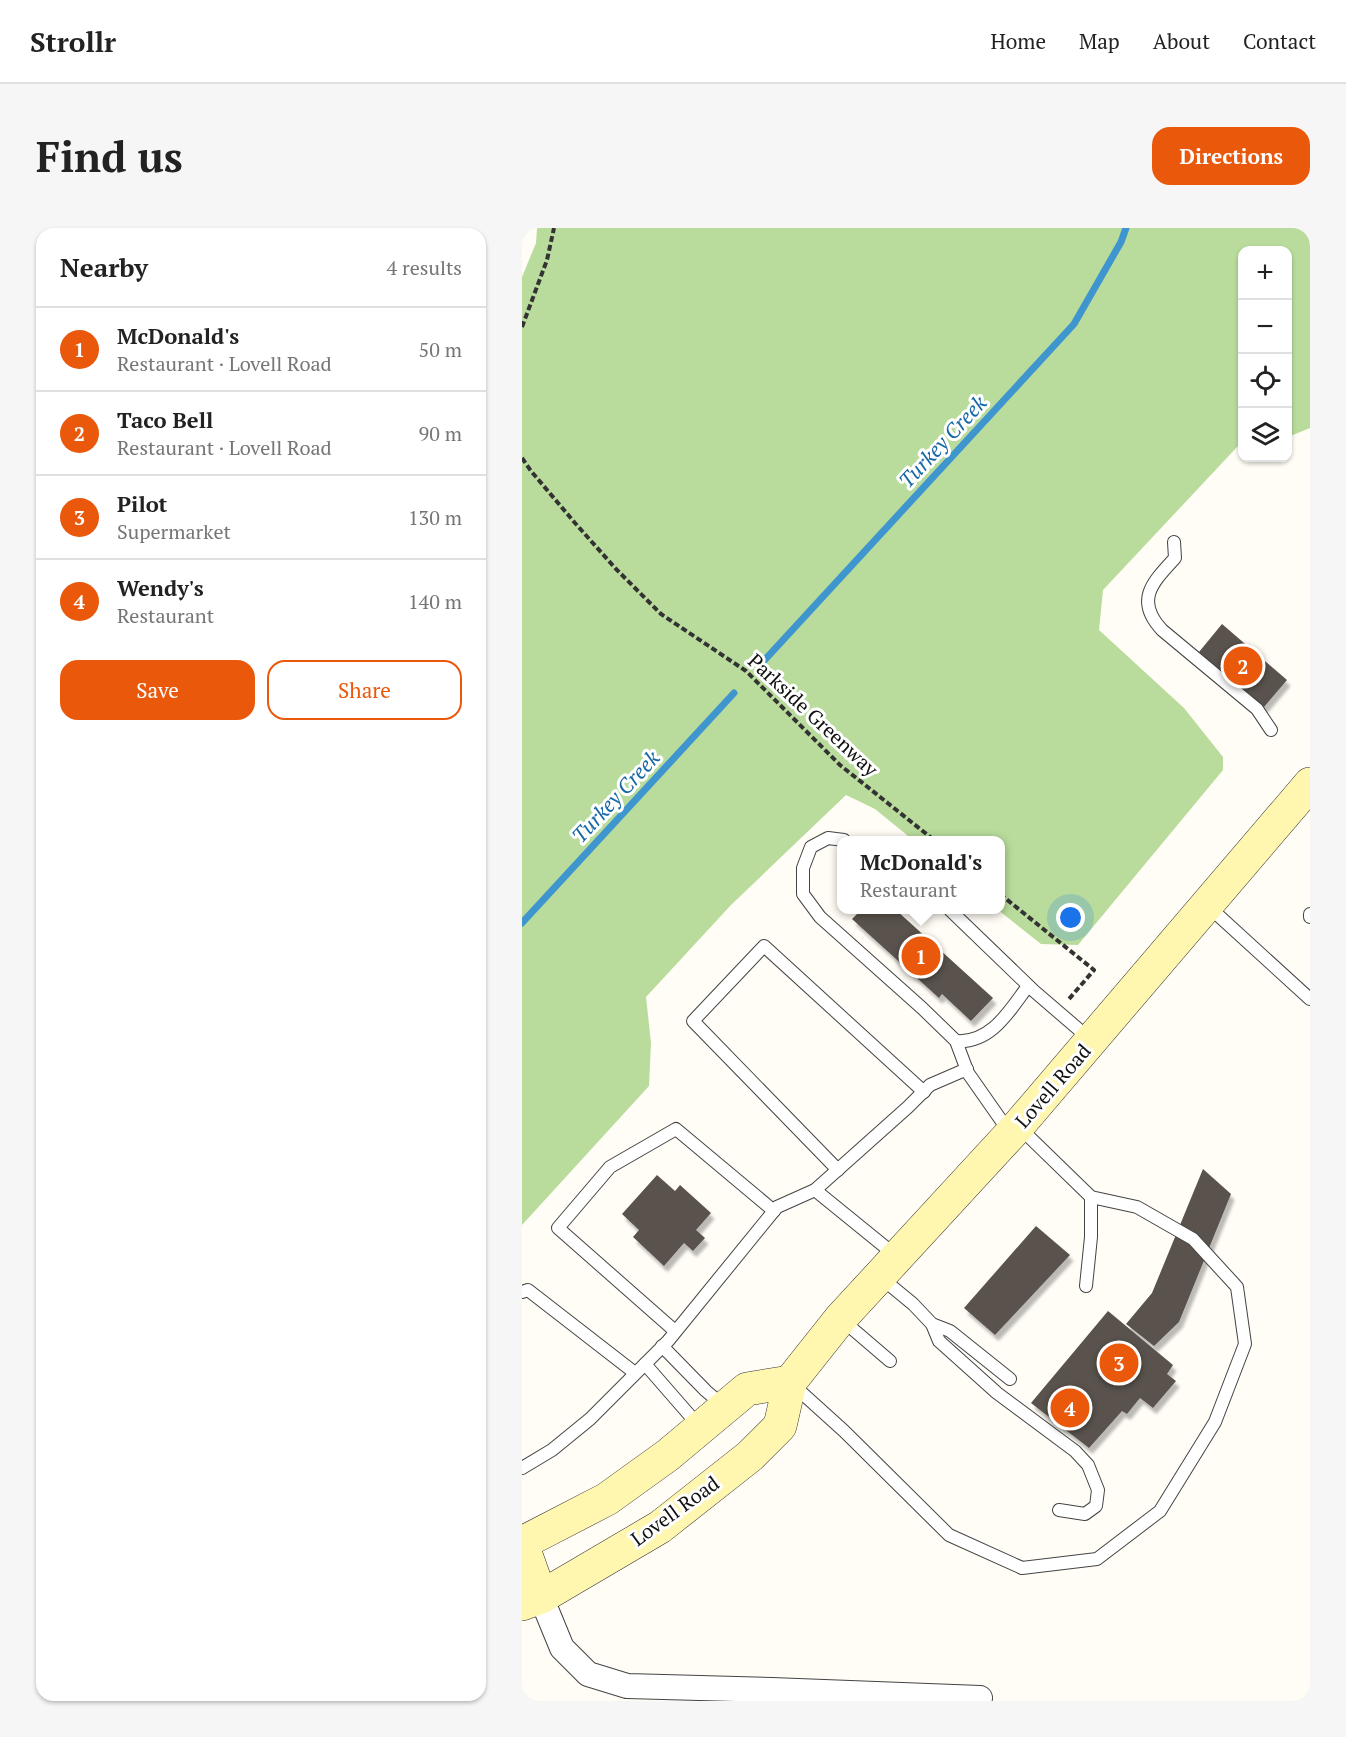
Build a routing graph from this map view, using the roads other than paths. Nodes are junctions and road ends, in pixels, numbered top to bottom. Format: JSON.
{"nodes":[{"id":1,"x":1174,"y":542,"type":"dead end"},
{"id":2,"x":1271,"y":730,"type":"dead end"},
{"id":3,"x":1310,"y":784,"type":"edge"},
{"id":4,"x":837,"y":839,"type":"edge"},
{"id":5,"x":1207,"y":906,"type":"junction"},
{"id":6,"x":955,"y":914,"type":"edge"},
{"id":7,"x":1028,"y":986,"type":"junction"},
{"id":8,"x":1310,"y":999,"type":"edge"},
{"id":9,"x":956,"y":1041,"type":"junction"},
{"id":10,"x":1092,"y":1041,"type":"junction"},
{"id":11,"x":967,"y":1070,"type":"junction"},
{"id":12,"x":924,"y":1092,"type":"junction"},
{"id":13,"x":1014,"y":1130,"type":"junction"},
{"id":14,"x":838,"y":1170,"type":"junction"},
{"id":15,"x":815,"y":1190,"type":"junction"},
{"id":16,"x":1091,"y":1197,"type":"junction"},
{"id":17,"x":774,"y":1211,"type":"junction"},
{"id":18,"x":888,"y":1266,"type":"junction"},
{"id":19,"x":1086,"y":1286,"type":"dead end"},
{"id":20,"x":524,"y":1294,"type":"edge"},
{"id":21,"x":840,"y":1319,"type":"junction"},
{"id":22,"x":932,"y":1324,"type":"junction"},
{"id":23,"x":675,"y":1330,"type":"junction"},
{"id":24,"x":662,"y":1346,"type":"junction"},
{"id":25,"x":890,"y":1361,"type":"dead end"},
{"id":26,"x":645,"y":1364,"type":"junction"},
{"id":27,"x":635,"y":1373,"type":"junction"},
{"id":28,"x":1010,"y":1379,"type":"dead end"},
{"id":29,"x":790,"y":1382,"type":"junction"},
{"id":30,"x":726,"y":1407,"type":"junction"},
{"id":31,"x":700,"y":1428,"type":"junction"},
{"id":32,"x":522,"y":1467,"type":"edge"},
{"id":33,"x":1059,"y":1510,"type":"dead end"},
{"id":34,"x":522,"y":1544,"type":"edge"},
{"id":35,"x":531,"y":1600,"type":"edge"},
{"id":36,"x":630,"y":1694,"type":"edge"},
{"id":37,"x":772,"y":1695,"type":"edge"},
{"id":38,"x":838,"y":1697,"type":"edge"},
{"id":39,"x":980,"y":1700,"type":"edge"}],
"edges":[{"from":1,"to":2,"type":"lane"},
{"from":3,"to":5,"type":"main road","name":"Lovell Road"},
{"from":4,"to":9,"type":"lane"},
{"from":5,"to":8,"type":"lane"},
{"from":5,"to":10,"type":"main road","name":"Lovell Road"},
{"from":6,"to":7,"type":"lane"},
{"from":7,"to":9,"type":"lane"},
{"from":7,"to":10,"type":"lane"},
{"from":9,"to":11,"type":"lane"},
{"from":10,"to":13,"type":"main road","name":"Lovell Road"},
{"from":11,"to":12,"type":"lane"},
{"from":11,"to":13,"type":"lane"},
{"from":12,"to":14,"type":"lane"},
{"from":12,"to":14,"type":"lane"},
{"from":13,"to":16,"type":"lane"},
{"from":13,"to":18,"type":"main road","name":"Lovell Road"},
{"from":14,"to":15,"type":"lane"},
{"from":15,"to":17,"type":"lane"},
{"from":15,"to":18,"type":"lane"},
{"from":16,"to":19,"type":"lane"},
{"from":16,"to":29,"type":"lane"},
{"from":17,"to":23,"type":"lane"},
{"from":17,"to":23,"type":"lane"},
{"from":18,"to":21,"type":"main road","name":"Lovell Road"},
{"from":18,"to":22,"type":"lane"},
{"from":20,"to":27,"type":"lane"},
{"from":21,"to":25,"type":"lane"},
{"from":21,"to":29,"type":"main road","name":"Lovell Road"},
{"from":22,"to":28,"type":"lane"},
{"from":22,"to":33,"type":"lane"},
{"from":23,"to":24,"type":"lane"},
{"from":24,"to":26,"type":"lane"},
{"from":24,"to":30,"type":"lane"},
{"from":26,"to":27,"type":"lane"},
{"from":26,"to":31,"type":"lane"},
{"from":27,"to":32,"type":"lane"},
{"from":29,"to":30,"type":"main road"},
{"from":29,"to":35,"type":"main road","name":"Lovell Road"},
{"from":30,"to":31,"type":"main road"},
{"from":31,"to":34,"type":"main road"},
{"from":34,"to":35,"type":"main road"},
{"from":35,"to":36,"type":"street"},
{"from":36,"to":37,"type":"street"},
{"from":37,"to":38,"type":"street"},
{"from":38,"to":39,"type":"street"}]}
